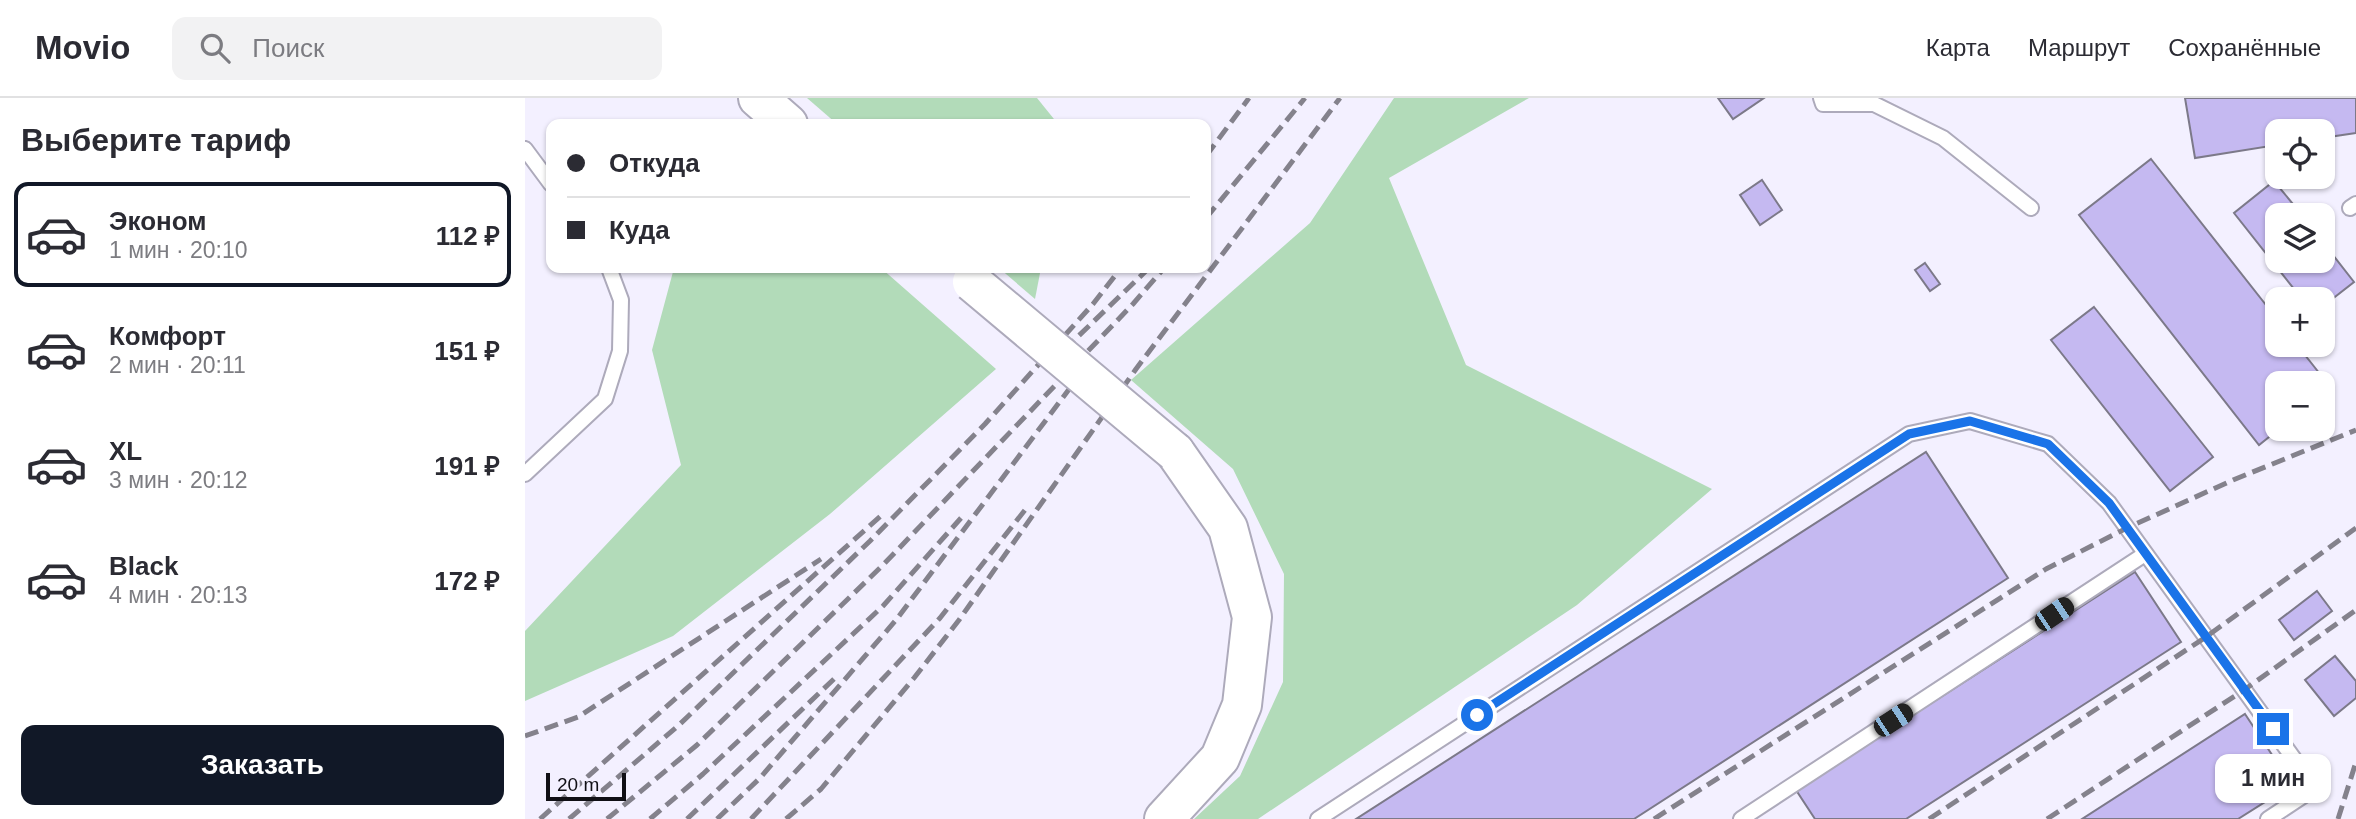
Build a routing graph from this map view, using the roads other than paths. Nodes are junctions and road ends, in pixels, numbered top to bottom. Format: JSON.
{"nodes":[{"id":1,"x":758,"y":98,"type":"edge"},
{"id":2,"x":1821,"y":98,"type":"edge"},
{"id":3,"x":782,"y":119,"type":"edge"},
{"id":4,"x":525,"y":149,"type":"edge"},
{"id":5,"x":546,"y":177,"type":"edge"},
{"id":6,"x":2031,"y":208,"type":"dead end"},
{"id":7,"x":611,"y":273,"type":"edge"},
{"id":8,"x":963,"y":275,"type":"edge"},
{"id":9,"x":525,"y":474,"type":"edge"},
{"id":10,"x":2145,"y":554,"type":"junction"},
{"id":11,"x":1758,"y":815,"type":"edge"},
{"id":12,"x":1164,"y":819,"type":"edge"},
{"id":13,"x":1318,"y":819,"type":"edge"},
{"id":14,"x":1741,"y":819,"type":"edge"},
{"id":15,"x":2268,"y":819,"type":"edge"}],
"edges":[{"from":1,"to":3,"type":"main road"},
{"from":2,"to":6,"type":"lane"},
{"from":4,"to":5,"type":"lane"},
{"from":7,"to":9,"type":"lane"},
{"from":8,"to":12,"type":"main road","bridge":true},
{"from":10,"to":11,"type":"lane"},
{"from":10,"to":13,"type":"lane"},
{"from":10,"to":15,"type":"lane"},
{"from":11,"to":14,"type":"lane"}]}
